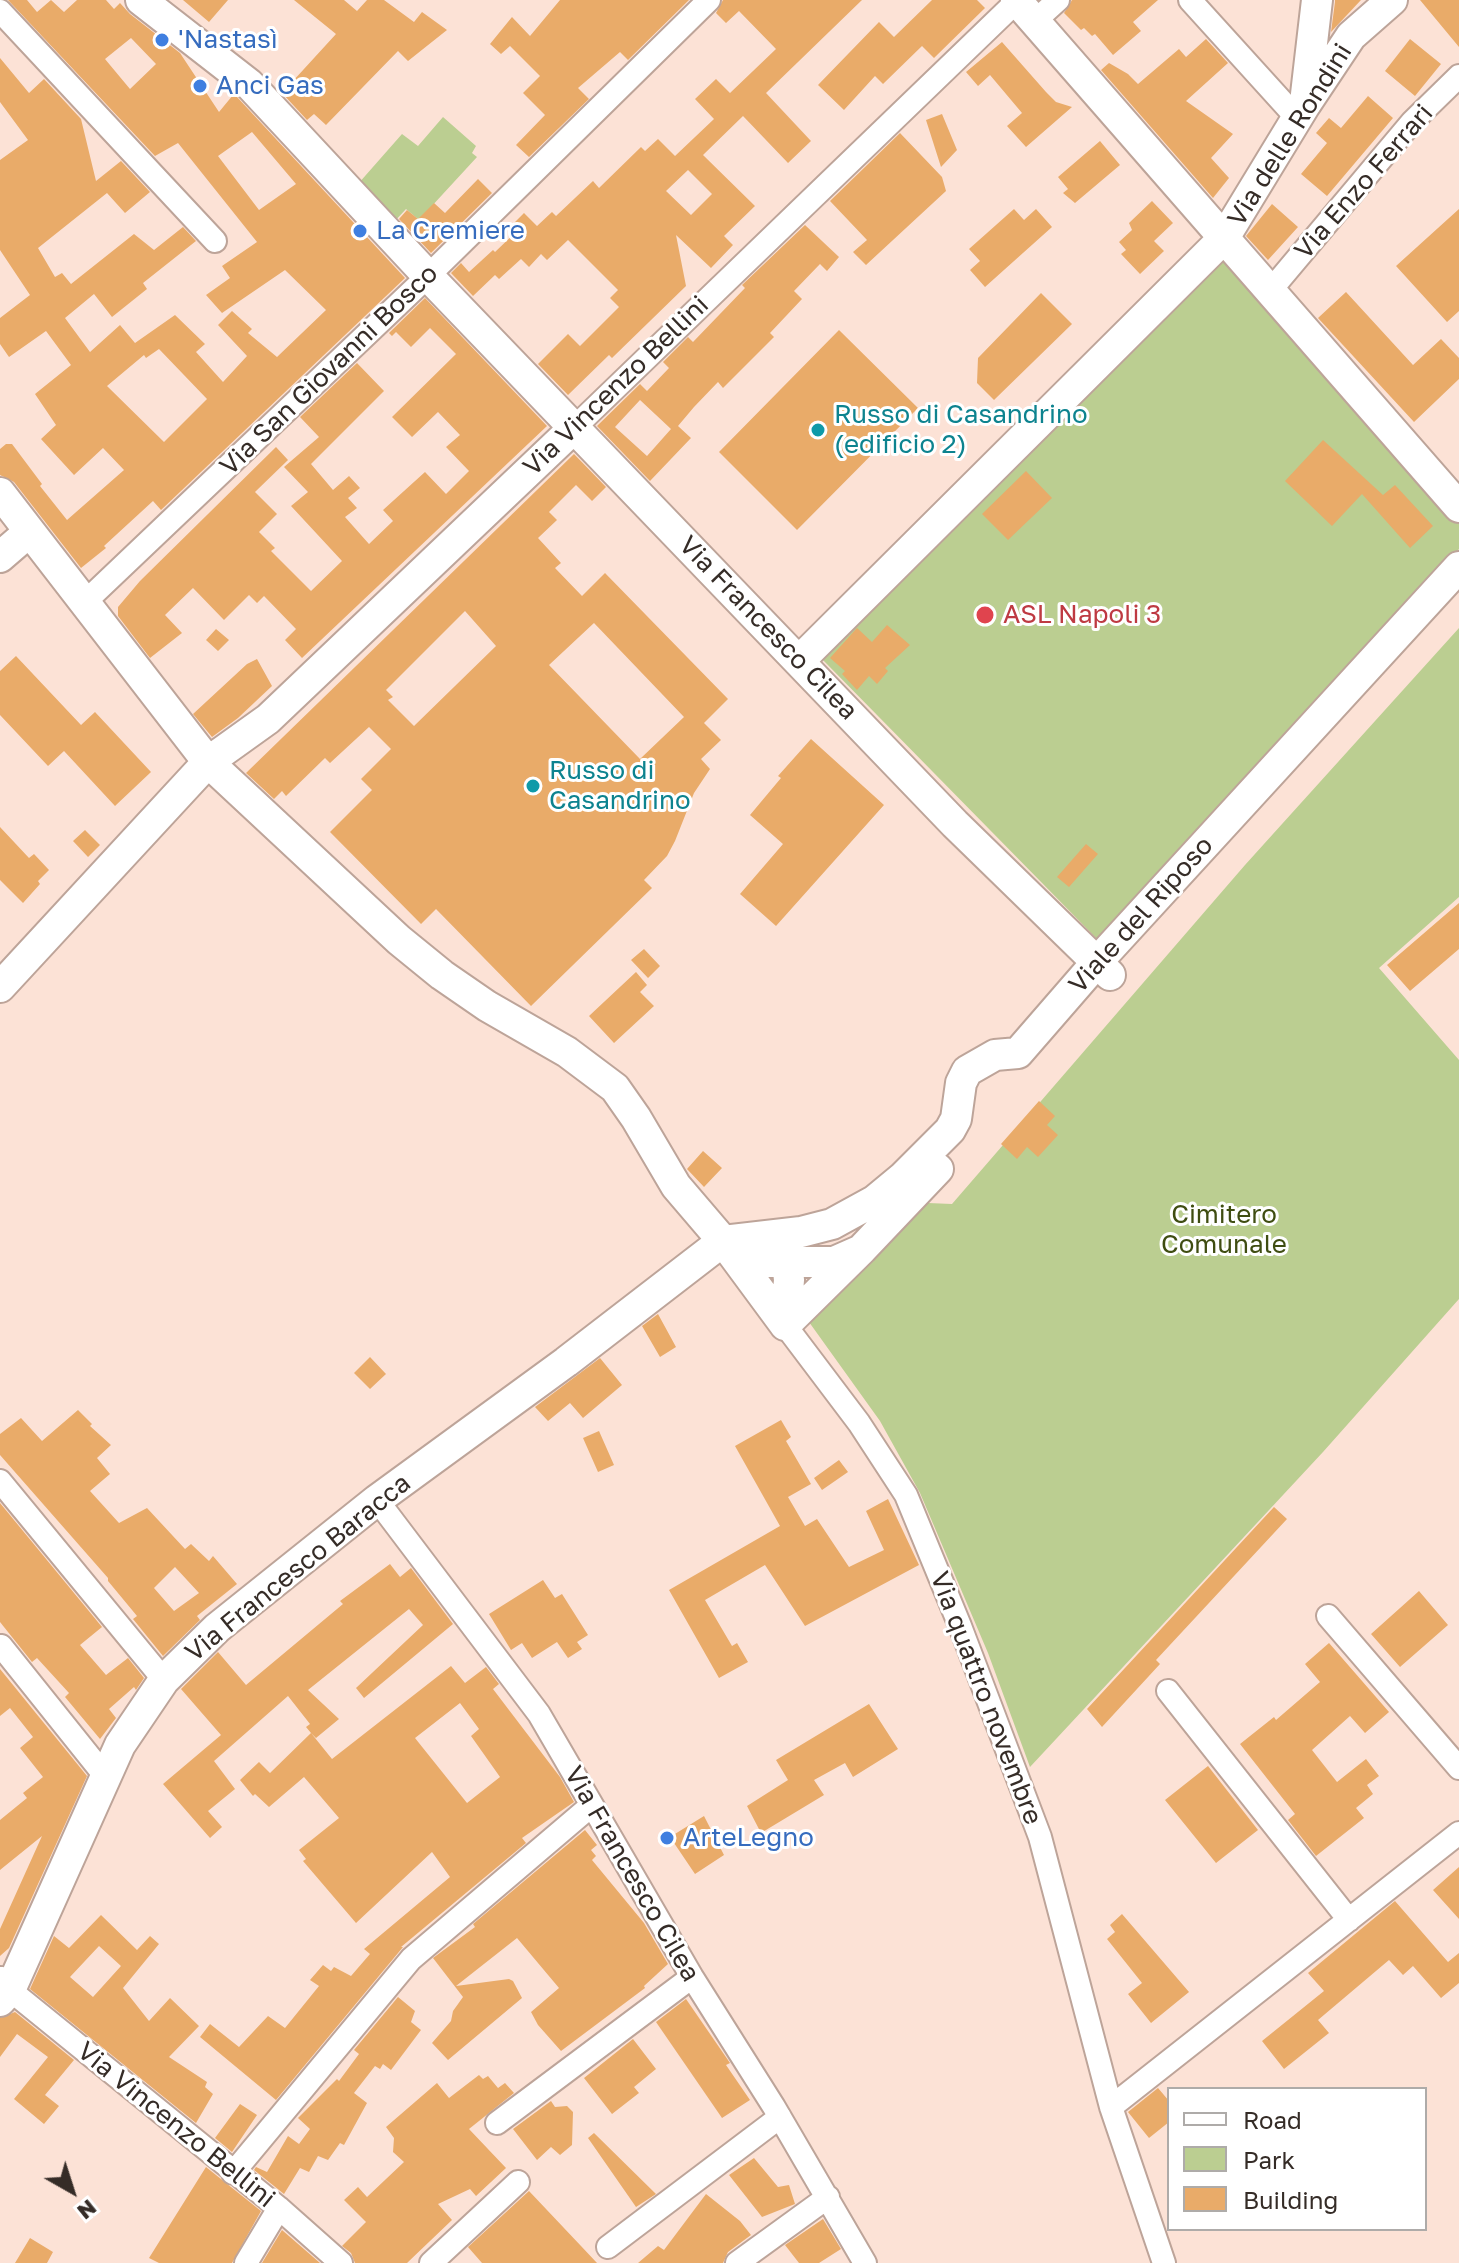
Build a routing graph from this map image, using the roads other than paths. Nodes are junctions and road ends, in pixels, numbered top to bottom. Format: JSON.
{"nodes":[{"id":1,"x":141,"y":0,"type":"edge"},
{"id":2,"x":709,"y":0,"type":"edge"},
{"id":3,"x":1058,"y":0,"type":"edge"},
{"id":4,"x":1190,"y":0,"type":"edge"},
{"id":5,"x":1317,"y":0,"type":"edge"},
{"id":6,"x":1392,"y":0,"type":"edge"},
{"id":7,"x":1022,"y":8,"type":"edge"},
{"id":8,"x":0,"y":11,"type":"edge"},
{"id":9,"x":1459,"y":76,"type":"edge"},
{"id":10,"x":1301,"y":111,"type":"junction"},
{"id":11,"x":1224,"y":238,"type":"junction"},
{"id":12,"x":215,"y":241,"type":"dead end"},
{"id":13,"x":428,"y":276,"type":"junction"},
{"id":14,"x":1270,"y":291,"type":"junction"},
{"id":15,"x":575,"y":427,"type":"junction"},
{"id":16,"x":0,"y":493,"type":"edge"},
{"id":17,"x":1459,"y":507,"type":"edge"},
{"id":18,"x":29,"y":532,"type":"junction"},
{"id":19,"x":0,"y":557,"type":"edge"},
{"id":20,"x":1459,"y":567,"type":"edge"},
{"id":21,"x":1459,"y":589,"type":"edge"},
{"id":22,"x":84,"y":603,"type":"junction"},
{"id":23,"x":800,"y":660,"type":"junction"},
{"id":24,"x":208,"y":762,"type":"junction"},
{"id":25,"x":1104,"y":970,"type":"junction"},
{"id":26,"x":0,"y":987,"type":"edge"},
{"id":27,"x":862,"y":1249,"type":"junction"},
{"id":28,"x":731,"y":1251,"type":"junction"},
{"id":29,"x":794,"y":1252,"type":"junction"},
{"id":30,"x":785,"y":1325,"type":"junction"},
{"id":31,"x":0,"y":1481,"type":"edge"},
{"id":32,"x":377,"y":1500,"type":"junction"},
{"id":33,"x":1328,"y":1616,"type":"dead end"},
{"id":34,"x":1,"y":1646,"type":"edge"},
{"id":35,"x":164,"y":1680,"type":"junction"},
{"id":36,"x":1168,"y":1691,"type":"dead end"},
{"id":37,"x":1459,"y":1768,"type":"edge"},
{"id":38,"x":106,"y":1777,"type":"junction"},
{"id":39,"x":592,"y":1805,"type":"junction"},
{"id":40,"x":1459,"y":1833,"type":"edge"},
{"id":41,"x":1349,"y":1920,"type":"junction"},
{"id":42,"x":692,"y":1977,"type":"junction"},
{"id":43,"x":3,"y":1990,"type":"edge"},
{"id":44,"x":1111,"y":2107,"type":"junction"},
{"id":45,"x":780,"y":2117,"type":"junction"},
{"id":46,"x":497,"y":2123,"type":"dead end"},
{"id":47,"x":233,"y":2173,"type":"junction"},
{"id":48,"x":518,"y":2182,"type":"dead end"},
{"id":49,"x":828,"y":2197,"type":"junction"},
{"id":50,"x":279,"y":2208,"type":"junction"},
{"id":51,"x":608,"y":2247,"type":"dead end"},
{"id":52,"x":246,"y":2263,"type":"edge"},
{"id":53,"x":341,"y":2263,"type":"edge"},
{"id":54,"x":431,"y":2263,"type":"edge"},
{"id":55,"x":737,"y":2263,"type":"edge"},
{"id":56,"x":865,"y":2263,"type":"edge"},
{"id":57,"x":1164,"y":2263,"type":"edge"}],
"edges":[{"from":1,"to":13,"type":"street","name":"Via Francesco Cilea"},
{"from":2,"to":13,"type":"street","name":"Via San Giovanni Bosco"},
{"from":3,"to":7,"type":"street","name":"Via Vincenzo Bellini"},
{"from":4,"to":10,"type":"street"},
{"from":5,"to":10,"type":"street"},
{"from":6,"to":10,"type":"street","name":"Via delle Rondini"},
{"from":7,"to":11,"type":"street"},
{"from":7,"to":15,"type":"street","name":"Via Vincenzo Bellini"},
{"from":8,"to":12,"type":"street"},
{"from":9,"to":14,"type":"street","name":"Via Enzo Ferrari"},
{"from":10,"to":11,"type":"street","name":"Via delle Rondini"},
{"from":11,"to":14,"type":"street"},
{"from":11,"to":23,"type":"street","name":"Via delle Rondini"},
{"from":13,"to":15,"type":"street","name":"Via Francesco Cilea"},
{"from":13,"to":22,"type":"street","name":"Via San Giovanni Bosco"},
{"from":14,"to":17,"type":"street"},
{"from":15,"to":23,"type":"street","name":"Via Francesco Cilea"},
{"from":15,"to":24,"type":"street","name":"Via Vincenzo Bellini"},
{"from":16,"to":18,"type":"street"},
{"from":18,"to":19,"type":"street"},
{"from":18,"to":22,"type":"street"},
{"from":20,"to":25,"type":"street","name":"Viale del Riposo"},
{"from":21,"to":25,"type":"street","name":"Viale del Riposo"},
{"from":22,"to":24,"type":"street"},
{"from":23,"to":25,"type":"street","name":"Via Francesco Cilea"},
{"from":24,"to":26,"type":"street","name":"Via Vincenzo Bellini"},
{"from":24,"to":28,"type":"street"},
{"from":25,"to":27,"type":"street","name":"Viale del Riposo"},
{"from":25,"to":29,"type":"street","name":"Viale del Riposo"},
{"from":27,"to":29,"type":"street","name":"Viale del Riposo"},
{"from":27,"to":30,"type":"street","name":"Viale del Riposo"},
{"from":28,"to":29,"type":"street","name":"Viale del Riposo"},
{"from":28,"to":30,"type":"street"},
{"from":28,"to":32,"type":"street","name":"Via Francesco Baracca"},
{"from":29,"to":30,"type":"street","name":"Viale del Riposo"},
{"from":30,"to":44,"type":"street","name":"Via quattro novembre"},
{"from":31,"to":35,"type":"street"},
{"from":32,"to":35,"type":"street","name":"Via Francesco Baracca"},
{"from":32,"to":39,"type":"street","name":"Via Francesco Cilea"},
{"from":33,"to":37,"type":"street"},
{"from":34,"to":38,"type":"street"},
{"from":35,"to":38,"type":"street","name":"Via Francesco Baracca"},
{"from":36,"to":41,"type":"street"},
{"from":38,"to":43,"type":"street","name":"Via Francesco Baracca"},
{"from":39,"to":42,"type":"street","name":"Via Francesco Cilea"},
{"from":39,"to":47,"type":"street"},
{"from":40,"to":41,"type":"street"},
{"from":41,"to":44,"type":"street"},
{"from":42,"to":45,"type":"street","name":"Via Francesco Cilea"},
{"from":42,"to":46,"type":"street"},
{"from":43,"to":47,"type":"street","name":"Via Vincenzo Bellini"},
{"from":44,"to":57,"type":"street","name":"Via quattro novembre"},
{"from":45,"to":49,"type":"street","name":"Via Francesco Cilea"},
{"from":45,"to":51,"type":"street"},
{"from":47,"to":50,"type":"street","name":"Via Vincenzo Bellini"},
{"from":48,"to":54,"type":"street"},
{"from":49,"to":55,"type":"street"},
{"from":49,"to":56,"type":"street","name":"Via Francesco Cilea"},
{"from":50,"to":52,"type":"street"},
{"from":50,"to":53,"type":"street","name":"Via Vincenzo Bellini"}]}
